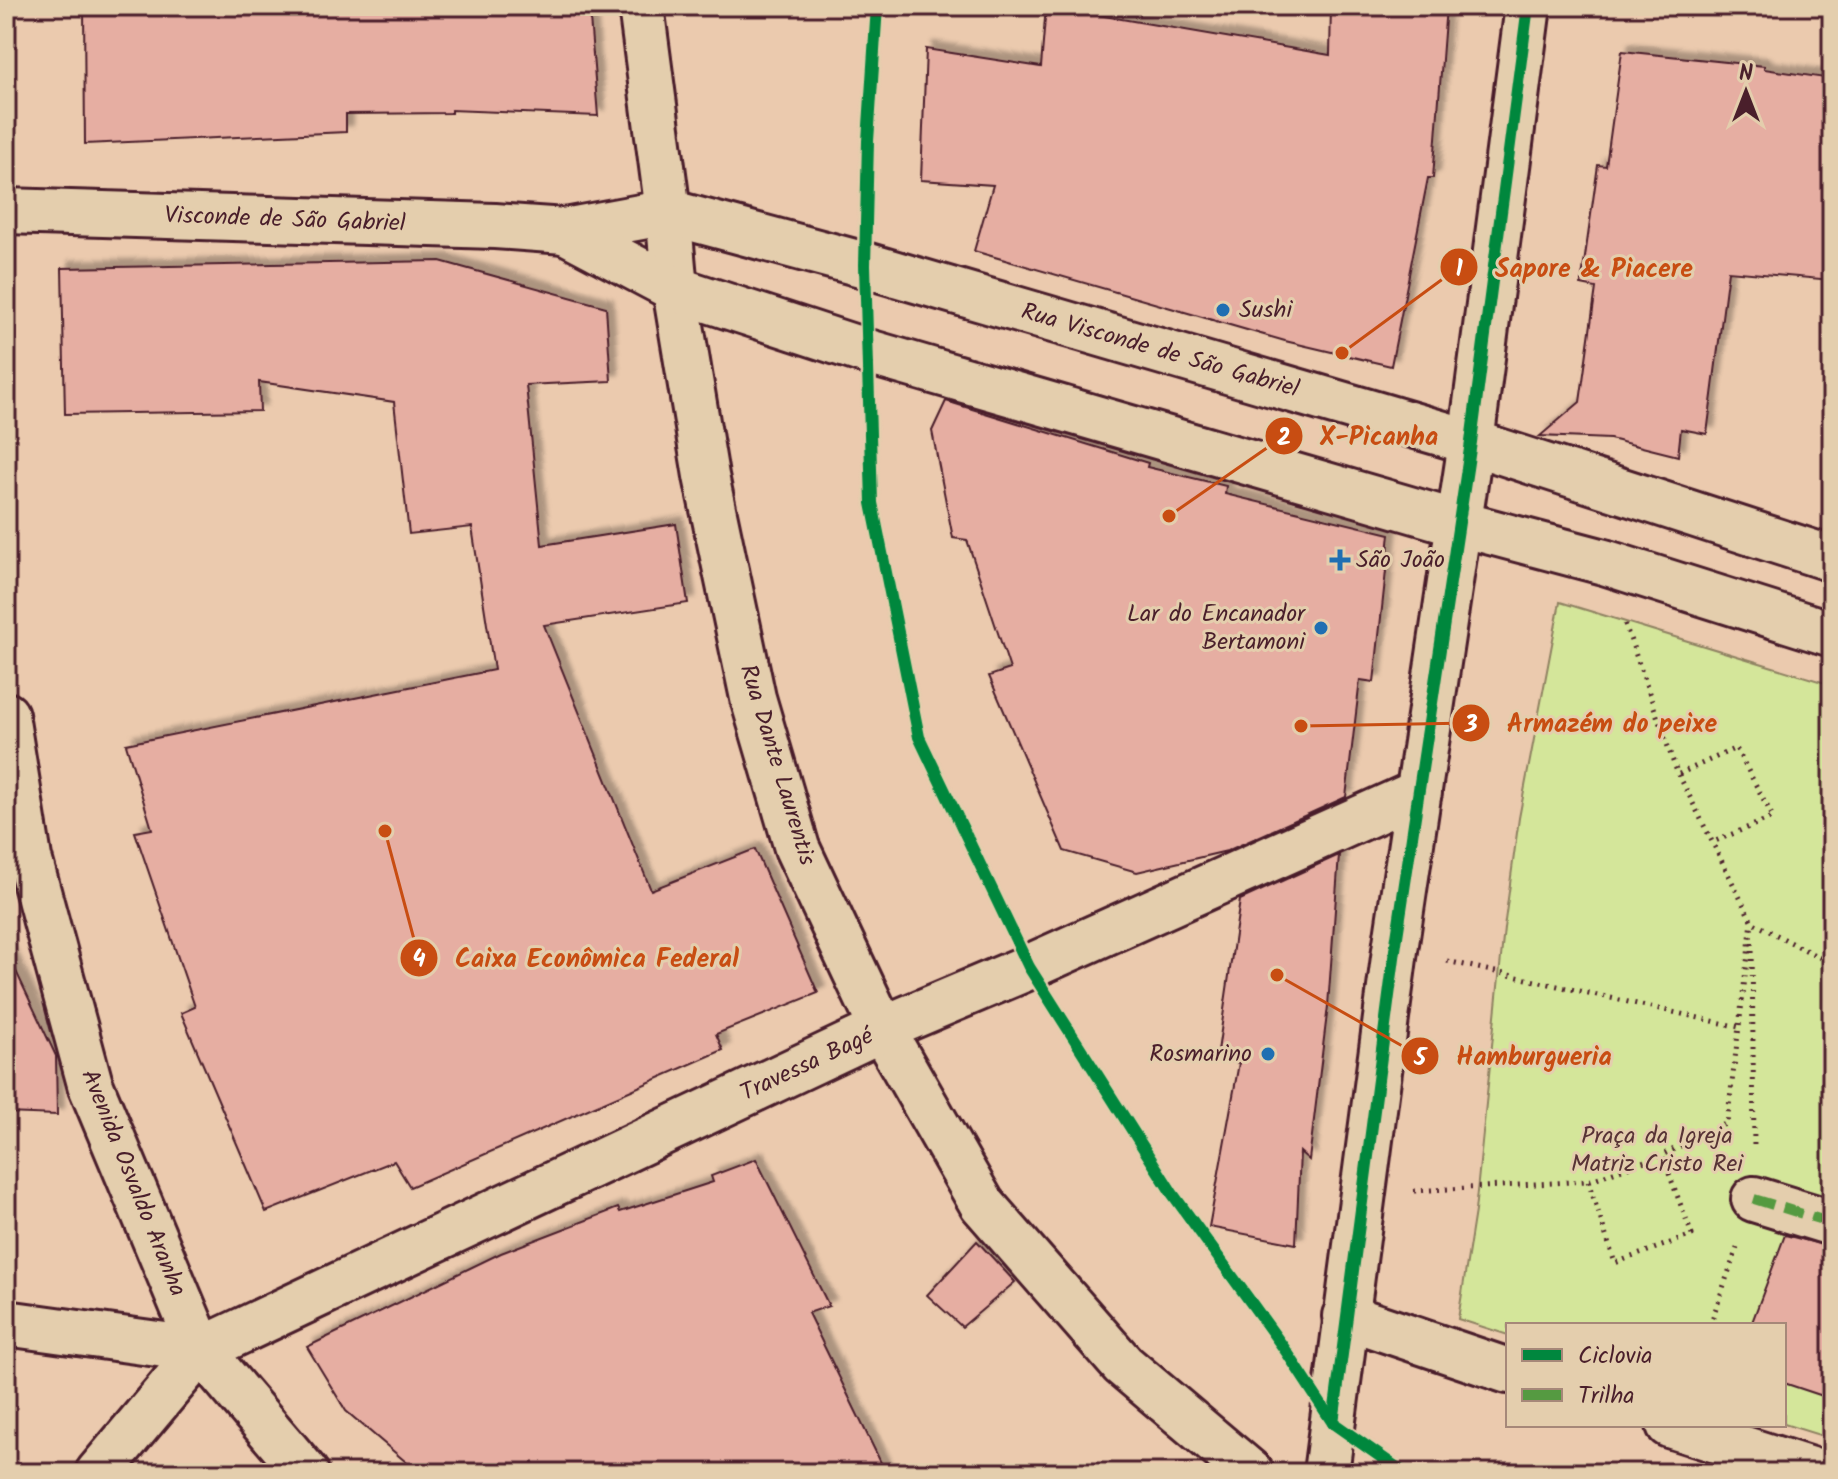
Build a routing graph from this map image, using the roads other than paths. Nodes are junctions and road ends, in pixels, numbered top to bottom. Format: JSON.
{"nodes":[{"id":1,"x":641,"y":6,"type":"edge"},
{"id":2,"x":1528,"y":6,"type":"edge"},
{"id":3,"x":6,"y":211,"type":"edge"},
{"id":4,"x":668,"y":212,"type":"junction"},
{"id":5,"x":565,"y":231,"type":"junction"},
{"id":6,"x":675,"y":289,"type":"junction"},
{"id":7,"x":1471,"y":442,"type":"junction"},
{"id":8,"x":1457,"y":523,"type":"junction"},
{"id":9,"x":1832,"y":559,"type":"edge"},
{"id":10,"x":1832,"y":634,"type":"edge"},
{"id":11,"x":6,"y":715,"type":"edge"},
{"id":12,"x":1419,"y":792,"type":"junction"},
{"id":13,"x":882,"y":1029,"type":"junction"},
{"id":14,"x":1754,"y":1199,"type":"road end"},
{"id":15,"x":1832,"y":1223,"type":"edge"},
{"id":16,"x":1345,"y":1316,"type":"junction"},
{"id":17,"x":6,"y":1323,"type":"edge"},
{"id":18,"x":201,"y":1350,"type":"junction"},
{"id":19,"x":1506,"y":1370,"type":"edge"},
{"id":20,"x":1675,"y":1427,"type":"edge"},
{"id":21,"x":98,"y":1473,"type":"edge"},
{"id":22,"x":306,"y":1473,"type":"edge"},
{"id":23,"x":1251,"y":1473,"type":"edge"},
{"id":24,"x":1326,"y":1473,"type":"edge"},
{"id":25,"x":1820,"y":1473,"type":"edge"}],
"edges":[{"from":1,"to":4,"type":"street","name":"Rua Dante Laurentis"},
{"from":2,"to":7,"type":"street"},
{"from":3,"to":5,"type":"street","name":"Visconde de São Gabriel"},
{"from":4,"to":5,"type":"street","name":"Visconde de São Gabriel"},
{"from":4,"to":6,"type":"street","name":"Rua Dante Laurentis"},
{"from":4,"to":7,"type":"street","name":"Rua Visconde de São Gabriel"},
{"from":5,"to":6,"type":"street","name":"Visconde de São Gabriel"},
{"from":6,"to":8,"type":"street"},
{"from":6,"to":13,"type":"street","name":"Rua Dante Laurentis"},
{"from":7,"to":8,"type":"street"},
{"from":7,"to":9,"type":"street","name":"Rua Visconde de São Gabriel"},
{"from":8,"to":10,"type":"street"},
{"from":8,"to":12,"type":"street"},
{"from":11,"to":18,"type":"street","name":"Avenida Osvaldo Aranha"},
{"from":12,"to":13,"type":"street","name":"Travessa Bagé"},
{"from":12,"to":16,"type":"street"},
{"from":13,"to":18,"type":"street","name":"Travessa Bagé"},
{"from":13,"to":23,"type":"street","name":"Rua Dante Laurentis"},
{"from":14,"to":15,"type":"street"},
{"from":16,"to":19,"type":"street"},
{"from":16,"to":24,"type":"street"},
{"from":17,"to":18,"type":"street"},
{"from":18,"to":21,"type":"street"},
{"from":18,"to":22,"type":"street","name":"Avenida Osvaldo Aranha"},
{"from":20,"to":25,"type":"street"}]}
